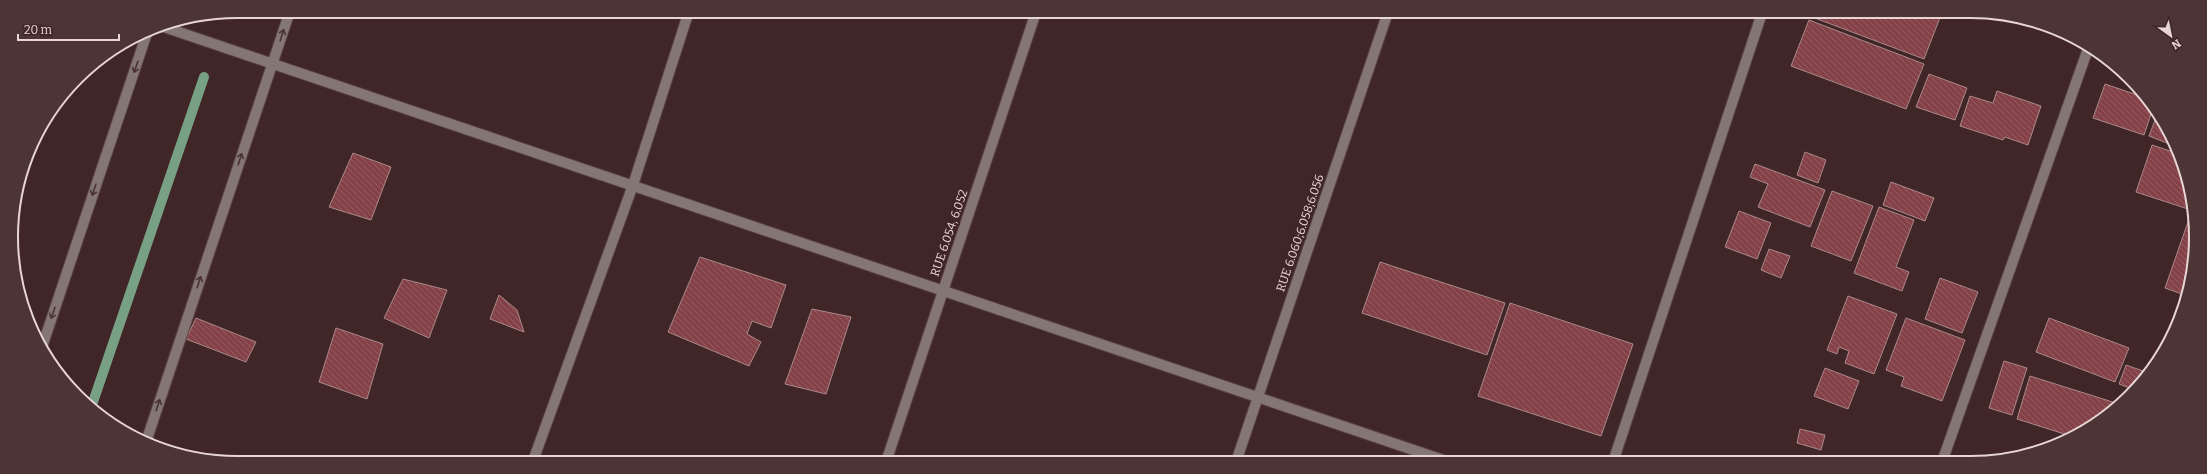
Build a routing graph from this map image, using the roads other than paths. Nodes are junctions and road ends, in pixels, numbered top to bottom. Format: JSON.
{"nodes":[{"id":1,"x":288,"y":18,"type":"edge"},
{"id":2,"x":687,"y":18,"type":"edge"},
{"id":3,"x":1034,"y":18,"type":"edge"},
{"id":4,"x":1386,"y":18,"type":"edge"},
{"id":5,"x":1760,"y":18,"type":"edge"},
{"id":6,"x":169,"y":29,"type":"edge"},
{"id":7,"x":145,"y":39,"type":"edge"},
{"id":8,"x":2087,"y":52,"type":"edge"},
{"id":9,"x":272,"y":63,"type":"junction"},
{"id":10,"x":633,"y":185,"type":"junction"},
{"id":11,"x":943,"y":290,"type":"junction"},
{"id":12,"x":44,"y":340,"type":"edge"},
{"id":13,"x":1258,"y":397,"type":"junction"},
{"id":14,"x":148,"y":437,"type":"edge"},
{"id":15,"x":535,"y":456,"type":"edge"},
{"id":16,"x":888,"y":456,"type":"edge"},
{"id":17,"x":1238,"y":456,"type":"edge"},
{"id":18,"x":1431,"y":456,"type":"edge"},
{"id":19,"x":1615,"y":456,"type":"edge"},
{"id":20,"x":1944,"y":456,"type":"edge"}],
"edges":[{"from":9,"to":1,"type":"street","one_way":true},
{"from":2,"to":10,"type":"street"},
{"from":3,"to":11,"type":"street","name":"RUE 6.054, 6.052"},
{"from":4,"to":13,"type":"street","name":"RUE 6.060;6.058;6.056"},
{"from":5,"to":19,"type":"street"},
{"from":6,"to":9,"type":"street"},
{"from":7,"to":12,"type":"street","one_way":true},
{"from":8,"to":20,"type":"street"},
{"from":9,"to":10,"type":"street"},
{"from":14,"to":9,"type":"street","one_way":true},
{"from":10,"to":11,"type":"street"},
{"from":10,"to":15,"type":"street"},
{"from":11,"to":13,"type":"street"},
{"from":11,"to":16,"type":"street","name":"RUE 6.054, 6.052"},
{"from":13,"to":17,"type":"street","name":"RUE 6.060;6.058;6.056"},
{"from":13,"to":18,"type":"street"}]}
